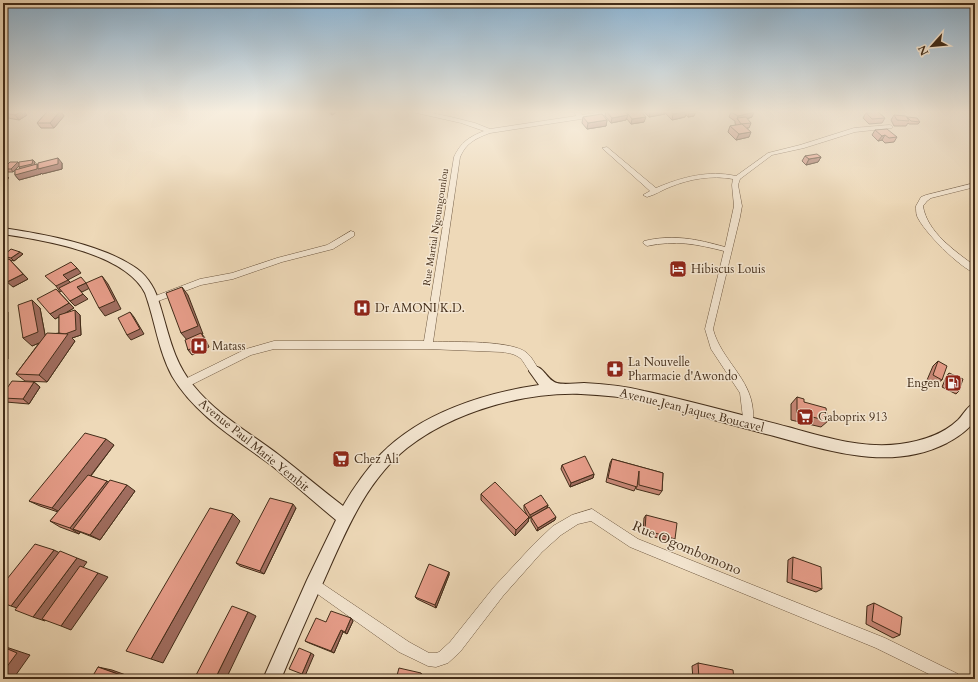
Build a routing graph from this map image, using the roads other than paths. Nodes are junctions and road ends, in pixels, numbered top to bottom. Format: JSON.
{"nodes":[{"id":1,"x":465,"y":143,"type":"edge"},
{"id":2,"x":815,"y":143,"type":"edge"},
{"id":3,"x":605,"y":148,"type":"dead end"},
{"id":4,"x":737,"y":178,"type":"junction"},
{"id":5,"x":975,"y":185,"type":"edge"},
{"id":6,"x":655,"y":191,"type":"junction"},
{"id":7,"x":647,"y":195,"type":"dead end"},
{"id":8,"x":3,"y":231,"type":"edge"},
{"id":9,"x":351,"y":234,"type":"dead end"},
{"id":10,"x":647,"y":243,"type":"dead end"},
{"id":11,"x":728,"y":250,"type":"junction"},
{"id":12,"x":975,"y":270,"type":"edge"},
{"id":13,"x":153,"y":300,"type":"junction"},
{"id":14,"x":428,"y":345,"type":"junction"},
{"id":15,"x":535,"y":371,"type":"junction"},
{"id":16,"x":184,"y":384,"type":"junction"},
{"id":17,"x":556,"y":389,"type":"junction"},
{"id":18,"x":524,"y":393,"type":"junction"},
{"id":19,"x":975,"y":409,"type":"edge"},
{"id":20,"x":748,"y":424,"type":"junction"},
{"id":21,"x":345,"y":517,"type":"junction"},
{"id":22,"x":313,"y":584,"type":"junction"},
{"id":23,"x":272,"y":679,"type":"edge"},
{"id":24,"x":953,"y":679,"type":"edge"}],
"edges":[{"from":1,"to":14,"type":"street","name":"Rue Martial Ngoungounlou"},
{"from":2,"to":4,"type":"street"},
{"from":3,"to":6,"type":"street"},
{"from":4,"to":6,"type":"street"},
{"from":4,"to":11,"type":"street"},
{"from":5,"to":12,"type":"street"},
{"from":6,"to":7,"type":"street"},
{"from":8,"to":13,"type":"main road","name":"Avenue Paul Marie Yembit"},
{"from":9,"to":13,"type":"street"},
{"from":10,"to":11,"type":"street"},
{"from":11,"to":20,"type":"street"},
{"from":13,"to":16,"type":"main road","name":"Avenue Paul Marie Yembit"},
{"from":14,"to":15,"type":"street"},
{"from":14,"to":16,"type":"street"},
{"from":15,"to":17,"type":"main road"},
{"from":15,"to":18,"type":"main road"},
{"from":16,"to":21,"type":"main road","name":"Avenue Paul Marie Yembit"},
{"from":17,"to":18,"type":"main road","name":"Avenue Jean Jaques Boucavel"},
{"from":17,"to":20,"type":"main road","name":"Avenue Jean Jaques Boucavel"},
{"from":18,"to":21,"type":"main road","name":"Avenue Jean Jaques Boucavel"},
{"from":19,"to":20,"type":"main road","name":"Avenue Jean Jaques Boucavel"},
{"from":21,"to":22,"type":"main road","name":"Avenue Jean Jaques Boucavel"},
{"from":22,"to":23,"type":"main road","name":"Avenue Jean Jaques Boucavel"},
{"from":22,"to":24,"type":"street","name":"Rue Ogombomono"}]}
